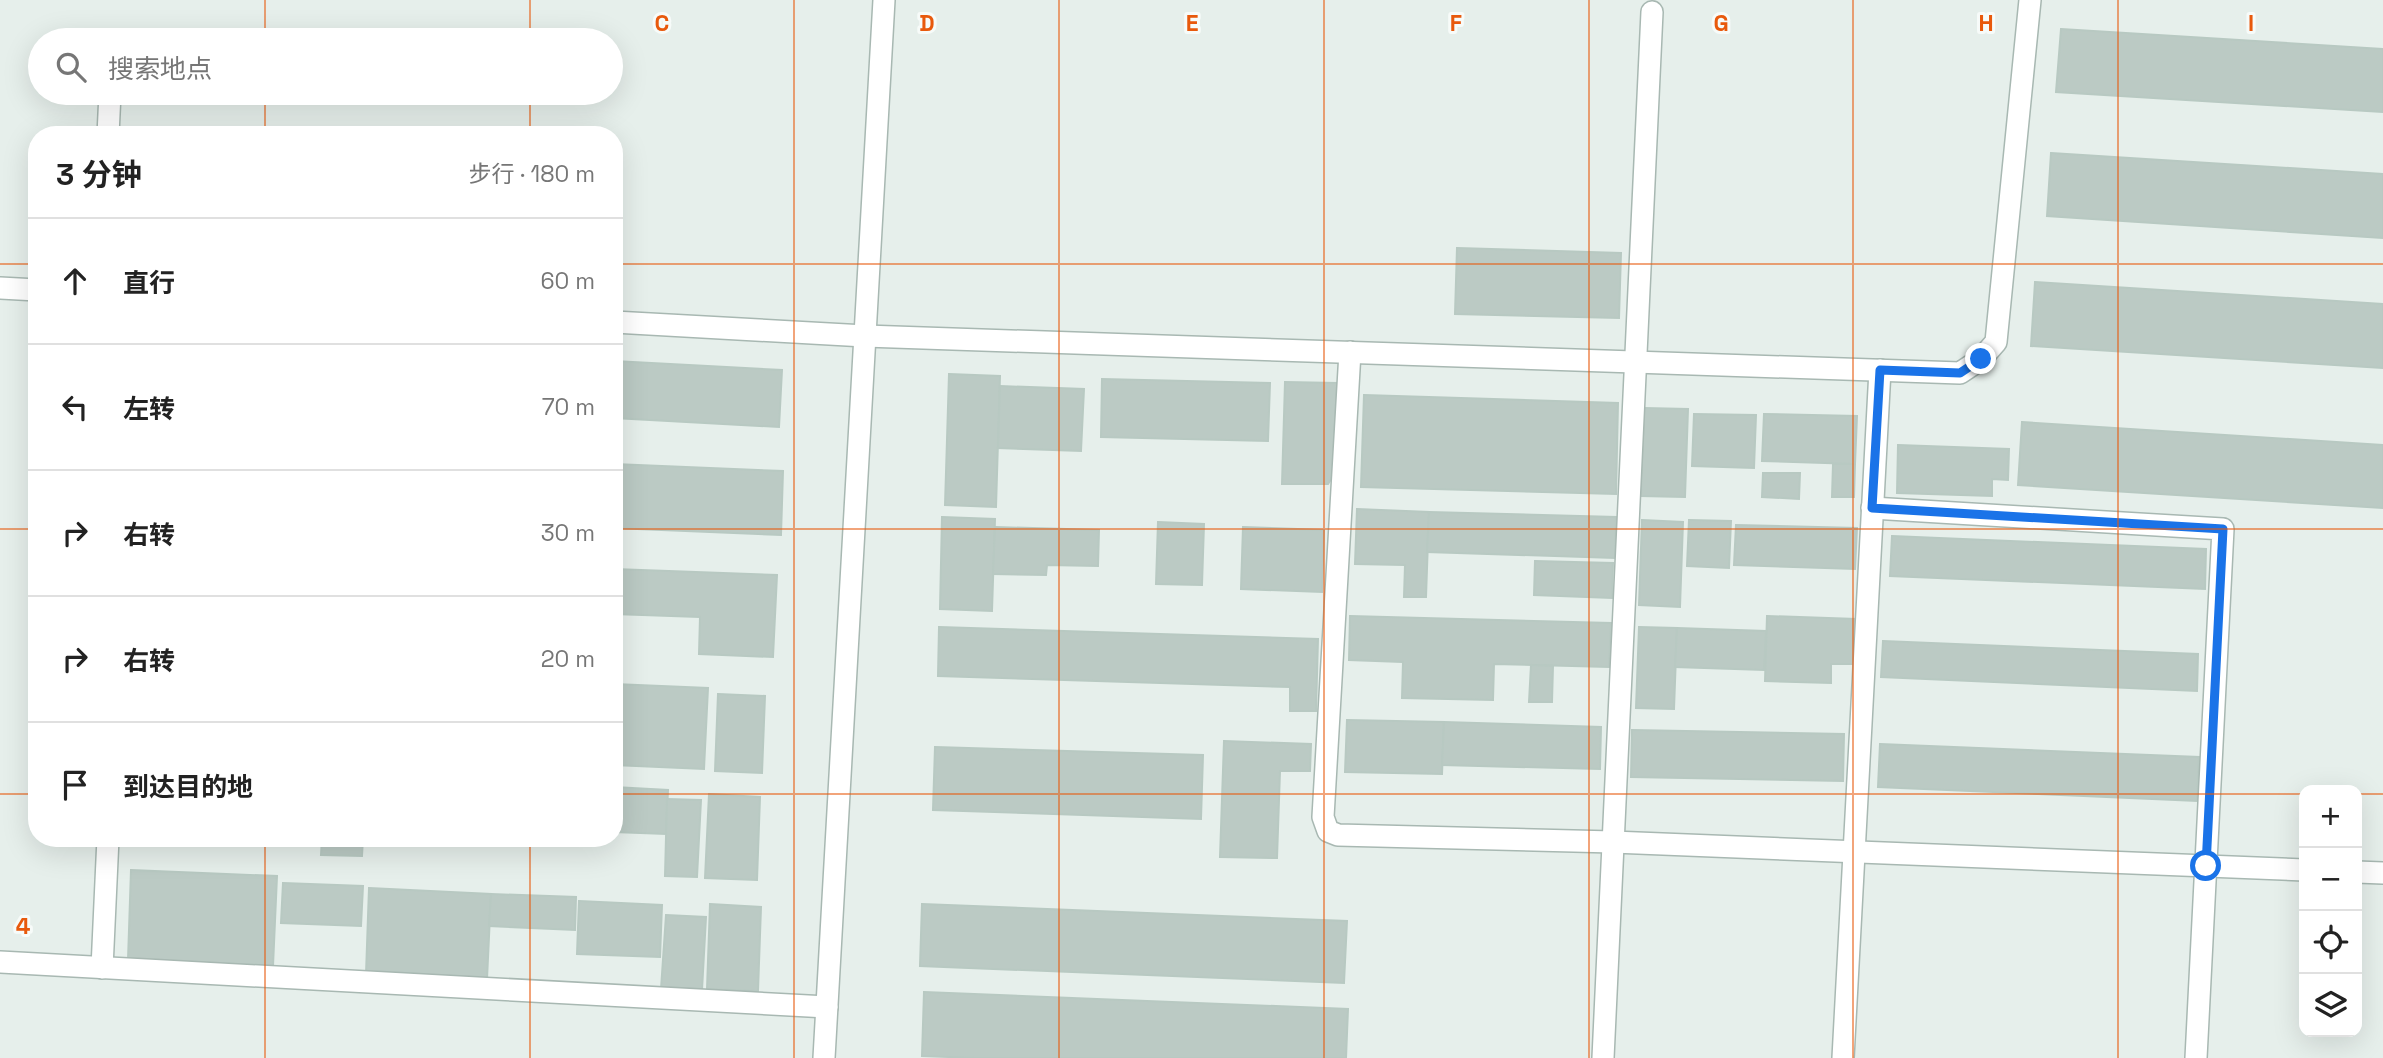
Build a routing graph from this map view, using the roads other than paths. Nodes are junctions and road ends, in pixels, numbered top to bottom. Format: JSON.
{"nodes":[{"id":1,"x":884,"y":0,"type":"edge"},
{"id":2,"x":2030,"y":0,"type":"edge"},
{"id":3,"x":1651,"y":12,"type":"dead end"},
{"id":4,"x":109,"y":105,"type":"edge"},
{"id":5,"x":108,"y":126,"type":"edge"},
{"id":6,"x":0,"y":288,"type":"edge"},
{"id":7,"x":28,"y":290,"type":"edge"},
{"id":8,"x":623,"y":323,"type":"edge"},
{"id":9,"x":865,"y":336,"type":"junction"},
{"id":10,"x":1350,"y":352,"type":"junction"},
{"id":11,"x":1635,"y":362,"type":"junction"},
{"id":12,"x":1880,"y":370,"type":"junction"},
{"id":13,"x":1872,"y":508,"type":"junction"},
{"id":14,"x":1613,"y":842,"type":"junction"},
{"id":15,"x":108,"y":847,"type":"edge"},
{"id":16,"x":1854,"y":852,"type":"junction"},
{"id":17,"x":2206,"y":866,"type":"junction"},
{"id":18,"x":2299,"y":870,"type":"edge"},
{"id":19,"x":2362,"y":872,"type":"edge"},
{"id":20,"x":2383,"y":873,"type":"edge"},
{"id":21,"x":0,"y":962,"type":"edge"},
{"id":22,"x":102,"y":968,"type":"junction"},
{"id":23,"x":827,"y":1007,"type":"junction"},
{"id":24,"x":824,"y":1058,"type":"edge"},
{"id":25,"x":1603,"y":1058,"type":"edge"},
{"id":26,"x":1843,"y":1058,"type":"edge"},
{"id":27,"x":2196,"y":1058,"type":"edge"}],
"edges":[{"from":1,"to":9,"type":"street"},
{"from":2,"to":12,"type":"street"},
{"from":3,"to":11,"type":"street"},
{"from":4,"to":5,"type":"street"},
{"from":6,"to":7,"type":"street"},
{"from":8,"to":9,"type":"street"},
{"from":9,"to":10,"type":"street"},
{"from":9,"to":23,"type":"street"},
{"from":10,"to":11,"type":"street"},
{"from":10,"to":14,"type":"street"},
{"from":11,"to":12,"type":"street"},
{"from":11,"to":14,"type":"street"},
{"from":12,"to":13,"type":"street"},
{"from":13,"to":16,"type":"street"},
{"from":13,"to":17,"type":"street"},
{"from":14,"to":16,"type":"street"},
{"from":14,"to":25,"type":"street"},
{"from":15,"to":22,"type":"street"},
{"from":16,"to":17,"type":"street"},
{"from":16,"to":26,"type":"street"},
{"from":17,"to":18,"type":"street"},
{"from":17,"to":27,"type":"street"},
{"from":19,"to":20,"type":"street"},
{"from":21,"to":22,"type":"street"},
{"from":22,"to":23,"type":"street"},
{"from":23,"to":24,"type":"street"}]}
